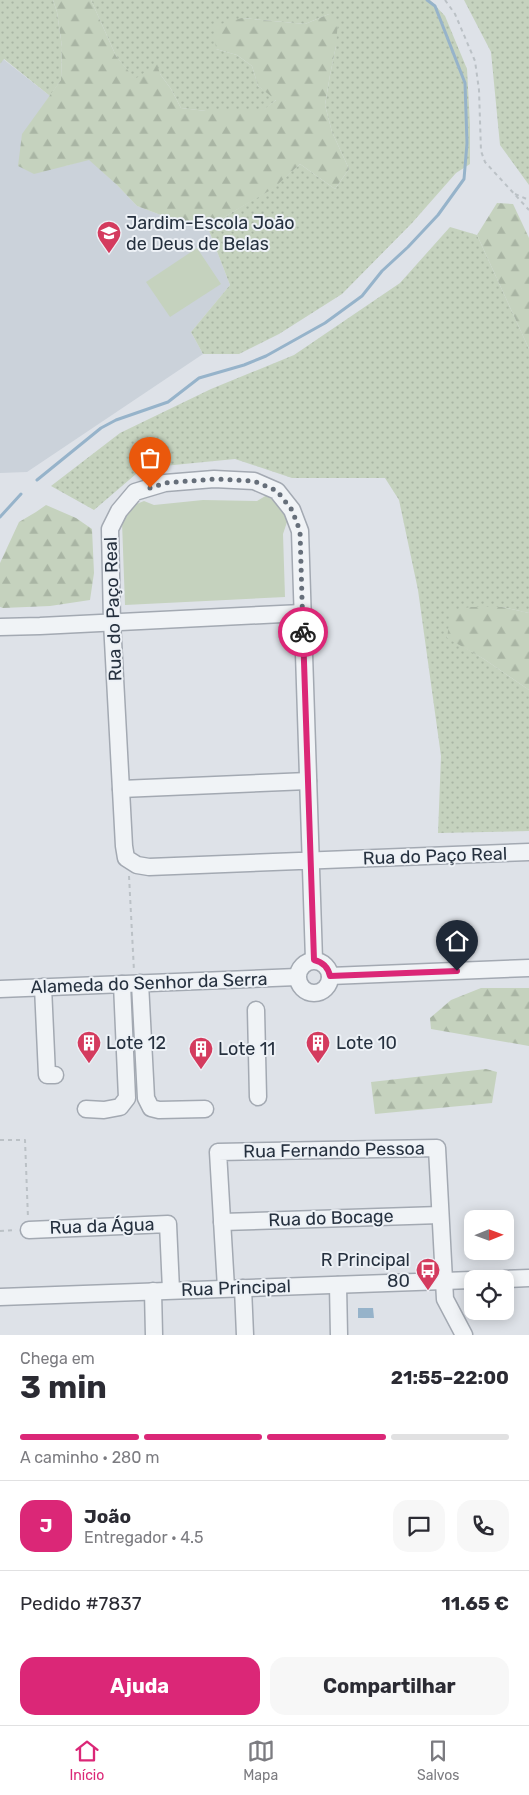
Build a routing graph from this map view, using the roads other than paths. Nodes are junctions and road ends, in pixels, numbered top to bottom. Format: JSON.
{"nodes":[{"id":1,"x":302,"y":612,"type":"junction"},
{"id":2,"x":112,"y":622,"type":"junction"},
{"id":3,"x":0,"y":627,"type":"edge"},
{"id":4,"x":308,"y":781,"type":"junction"},
{"id":5,"x":121,"y":789,"type":"junction"},
{"id":6,"x":529,"y":852,"type":"edge"},
{"id":7,"x":311,"y":861,"type":"junction"},
{"id":8,"x":314,"y":960,"type":"junction"},
{"id":9,"x":529,"y":968,"type":"edge"},
{"id":10,"x":330,"y":976,"type":"junction"},
{"id":11,"x":297,"y":977,"type":"junction"},
{"id":12,"x":132,"y":984,"type":"junction"},
{"id":13,"x":43,"y":987,"type":"junction"},
{"id":14,"x":0,"y":989,"type":"edge"},
{"id":15,"x":256,"y":1010,"type":"dead end"},
{"id":16,"x":55,"y":1075,"type":"dead end"},
{"id":17,"x":258,"y":1097,"type":"dead end"},
{"id":18,"x":86,"y":1109,"type":"dead end"},
{"id":19,"x":204,"y":1109,"type":"dead end"},
{"id":20,"x":440,"y":1215,"type":"junction"},
{"id":21,"x":222,"y":1222,"type":"junction"},
{"id":22,"x":29,"y":1230,"type":"road end"},
{"id":23,"x":529,"y":1278,"type":"edge"},
{"id":24,"x":514,"y":1279,"type":"edge"},
{"id":25,"x":464,"y":1280,"type":"edge"},
{"id":26,"x":443,"y":1281,"type":"junction"},
{"id":27,"x":338,"y":1285,"type":"junction"},
{"id":28,"x":226,"y":1288,"type":"junction"},
{"id":29,"x":243,"y":1288,"type":"junction"},
{"id":30,"x":171,"y":1290,"type":"junction"},
{"id":31,"x":153,"y":1291,"type":"junction"},
{"id":32,"x":0,"y":1297,"type":"edge"},
{"id":33,"x":154,"y":1335,"type":"edge"},
{"id":34,"x":245,"y":1335,"type":"edge"},
{"id":35,"x":339,"y":1335,"type":"edge"},
{"id":36,"x":464,"y":1335,"type":"edge"}],
"edges":[{"from":1,"to":2,"type":"street"},
{"from":1,"to":2,"type":"street","name":"Rua do Paço Real"},
{"from":1,"to":4,"type":"street","name":"Rua do Paço Real"},
{"from":2,"to":3,"type":"street"},
{"from":2,"to":5,"type":"street","name":"Rua do Paço Real"},
{"from":4,"to":5,"type":"street"},
{"from":4,"to":7,"type":"street","name":"Rua do Paço Real"},
{"from":5,"to":7,"type":"street","name":"Rua do Paço Real"},
{"from":6,"to":7,"type":"street","name":"Rua do Paço Real"},
{"from":7,"to":8,"type":"street","name":"Rua do Paço Real"},
{"from":8,"to":10,"type":"street"},
{"from":8,"to":11,"type":"street"},
{"from":9,"to":10,"type":"street"},
{"from":10,"to":11,"type":"street"},
{"from":11,"to":12,"type":"street","name":"Alameda do Senhor da Serra"},
{"from":12,"to":13,"type":"street","name":"Alameda do Senhor da Serra"},
{"from":12,"to":18,"type":"street"},
{"from":12,"to":19,"type":"street"},
{"from":13,"to":14,"type":"street","name":"Alameda do Senhor da Serra"},
{"from":13,"to":16,"type":"street"},
{"from":15,"to":17,"type":"street"},
{"from":20,"to":21,"type":"street","name":"Rua do Bocage"},
{"from":20,"to":21,"type":"street","name":"Rua Fernando Pessoa"},
{"from":20,"to":26,"type":"street","name":"Rua Fernando Pessoa"},
{"from":21,"to":28,"type":"street"},
{"from":22,"to":30,"type":"street","name":"Rua da Água"},
{"from":23,"to":24,"type":"street"},
{"from":25,"to":26,"type":"street","name":"Rua Principal"},
{"from":26,"to":27,"type":"street","name":"Rua Principal"},
{"from":26,"to":36,"type":"street","name":"Rua Fernando Pessoa"},
{"from":27,"to":29,"type":"street","name":"Rua Principal"},
{"from":27,"to":35,"type":"street"},
{"from":28,"to":29,"type":"street","name":"Rua Principal"},
{"from":28,"to":30,"type":"street","name":"Rua Principal"},
{"from":29,"to":34,"type":"street"},
{"from":30,"to":31,"type":"street","name":"Rua Principal"},
{"from":31,"to":32,"type":"street","name":"Rua Principal"},
{"from":31,"to":33,"type":"street"}]}
